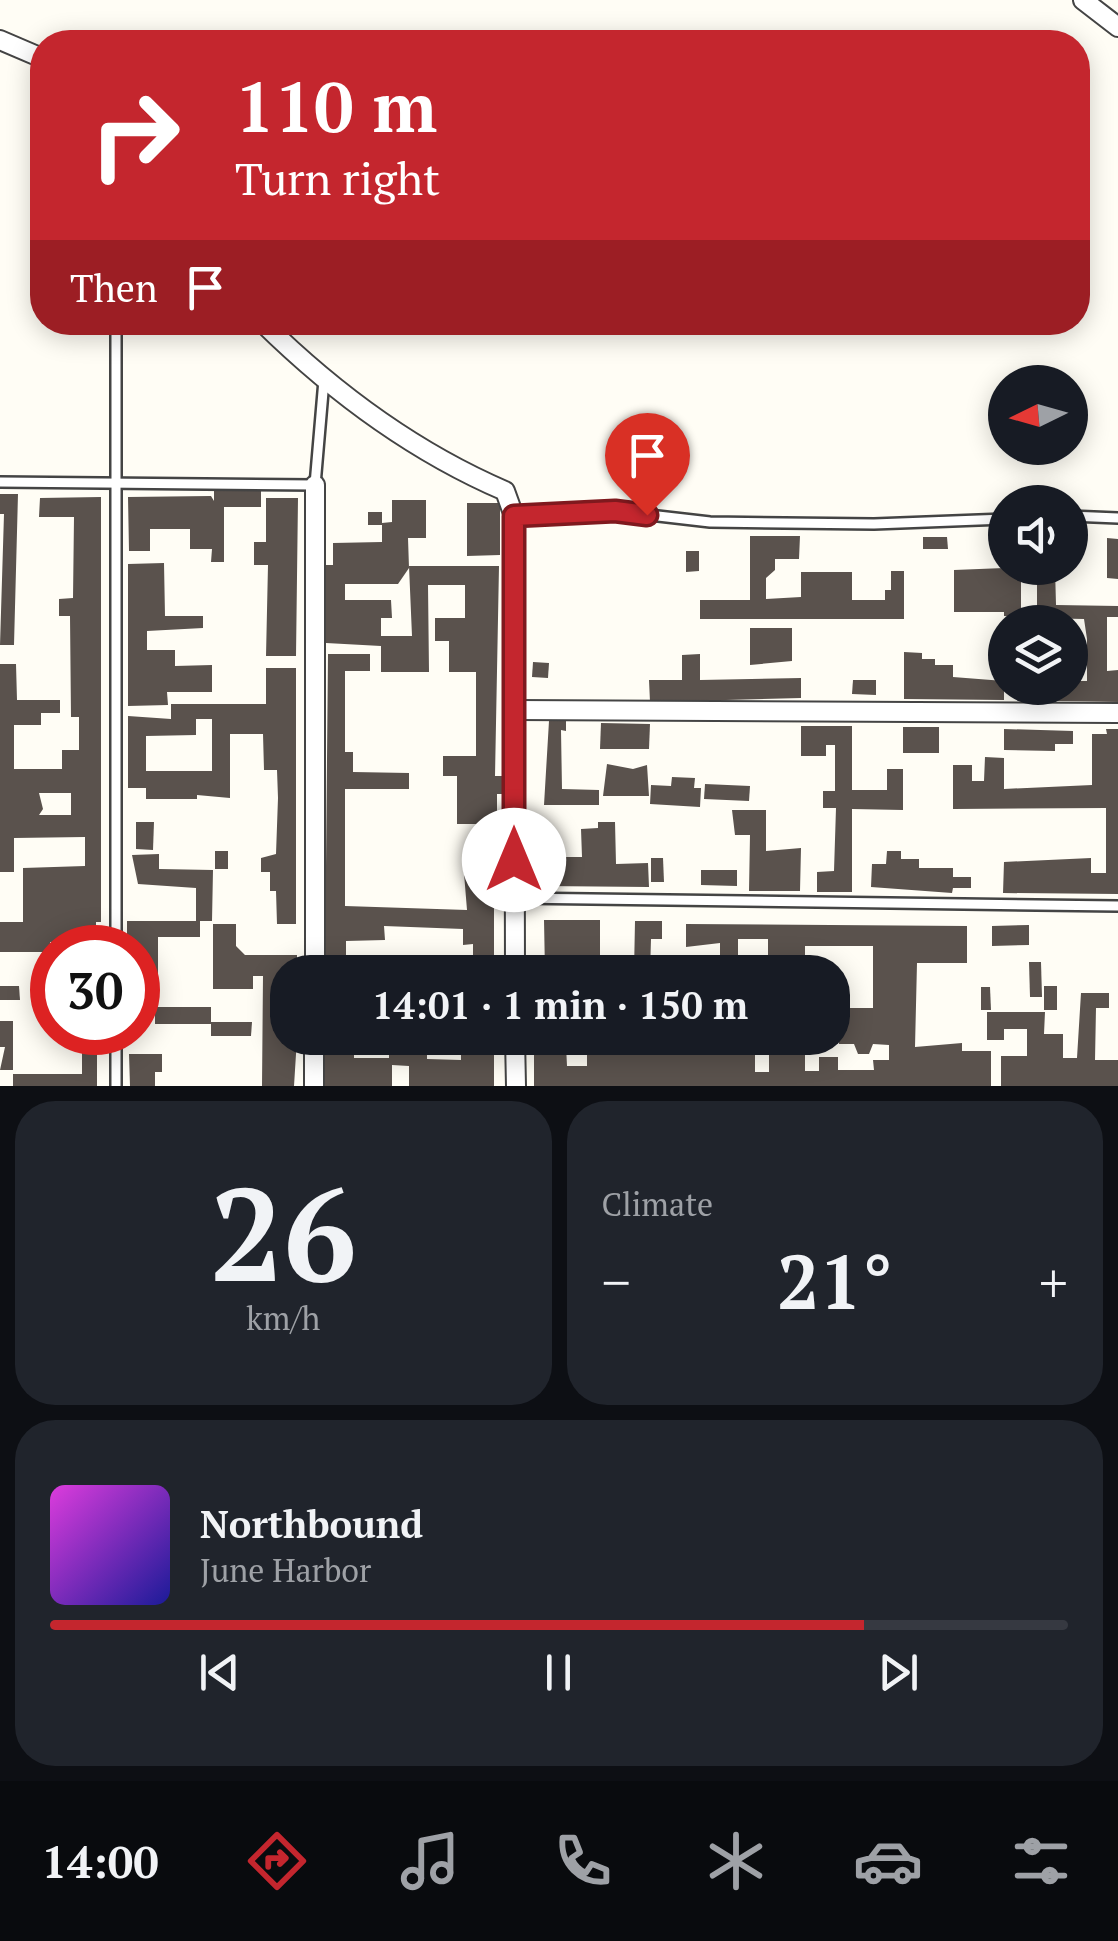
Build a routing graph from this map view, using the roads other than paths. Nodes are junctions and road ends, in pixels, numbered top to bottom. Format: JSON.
{"nodes":[{"id":1,"x":1083,"y":0,"type":"edge"},
{"id":2,"x":1118,"y":27,"type":"edge"},
{"id":3,"x":0,"y":40,"type":"edge"},
{"id":4,"x":30,"y":53,"type":"edge"},
{"id":5,"x":116,"y":335,"type":"edge"},
{"id":6,"x":276,"y":335,"type":"edge"},
{"id":7,"x":324,"y":380,"type":"junction"},
{"id":8,"x":0,"y":482,"type":"edge"},
{"id":9,"x":118,"y":482,"type":"junction"},
{"id":10,"x":315,"y":485,"type":"junction"},
{"id":11,"x":514,"y":516,"type":"junction"},
{"id":12,"x":1088,"y":517,"type":"edge"},
{"id":13,"x":1118,"y":518,"type":"edge"},
{"id":14,"x":988,"y":519,"type":"edge"},
{"id":15,"x":515,"y":710,"type":"junction"},
{"id":16,"x":1118,"y":713,"type":"edge"},
{"id":17,"x":514,"y":898,"type":"junction"},
{"id":18,"x":1118,"y":906,"type":"edge"},
{"id":19,"x":116,"y":925,"type":"edge"},
{"id":20,"x":314,"y":955,"type":"edge"},
{"id":21,"x":515,"y":955,"type":"edge"},
{"id":22,"x":116,"y":1055,"type":"edge"},
{"id":23,"x":314,"y":1055,"type":"edge"},
{"id":24,"x":516,"y":1055,"type":"edge"},
{"id":25,"x":116,"y":1086,"type":"edge"},
{"id":26,"x":314,"y":1086,"type":"edge"},
{"id":27,"x":516,"y":1086,"type":"edge"}],
"edges":[{"from":1,"to":2,"type":"street"},
{"from":3,"to":4,"type":"street"},
{"from":5,"to":9,"type":"lane"},
{"from":6,"to":7,"type":"street"},
{"from":7,"to":10,"type":"lane"},
{"from":7,"to":11,"type":"street"},
{"from":8,"to":9,"type":"lane"},
{"from":9,"to":10,"type":"lane"},
{"from":9,"to":19,"type":"lane"},
{"from":10,"to":20,"type":"street"},
{"from":11,"to":14,"type":"lane"},
{"from":11,"to":15,"type":"street"},
{"from":12,"to":13,"type":"lane"},
{"from":15,"to":16,"type":"street"},
{"from":15,"to":17,"type":"street"},
{"from":17,"to":18,"type":"lane"},
{"from":17,"to":21,"type":"street"},
{"from":22,"to":25,"type":"lane"},
{"from":23,"to":26,"type":"street"},
{"from":24,"to":27,"type":"street"}]}
